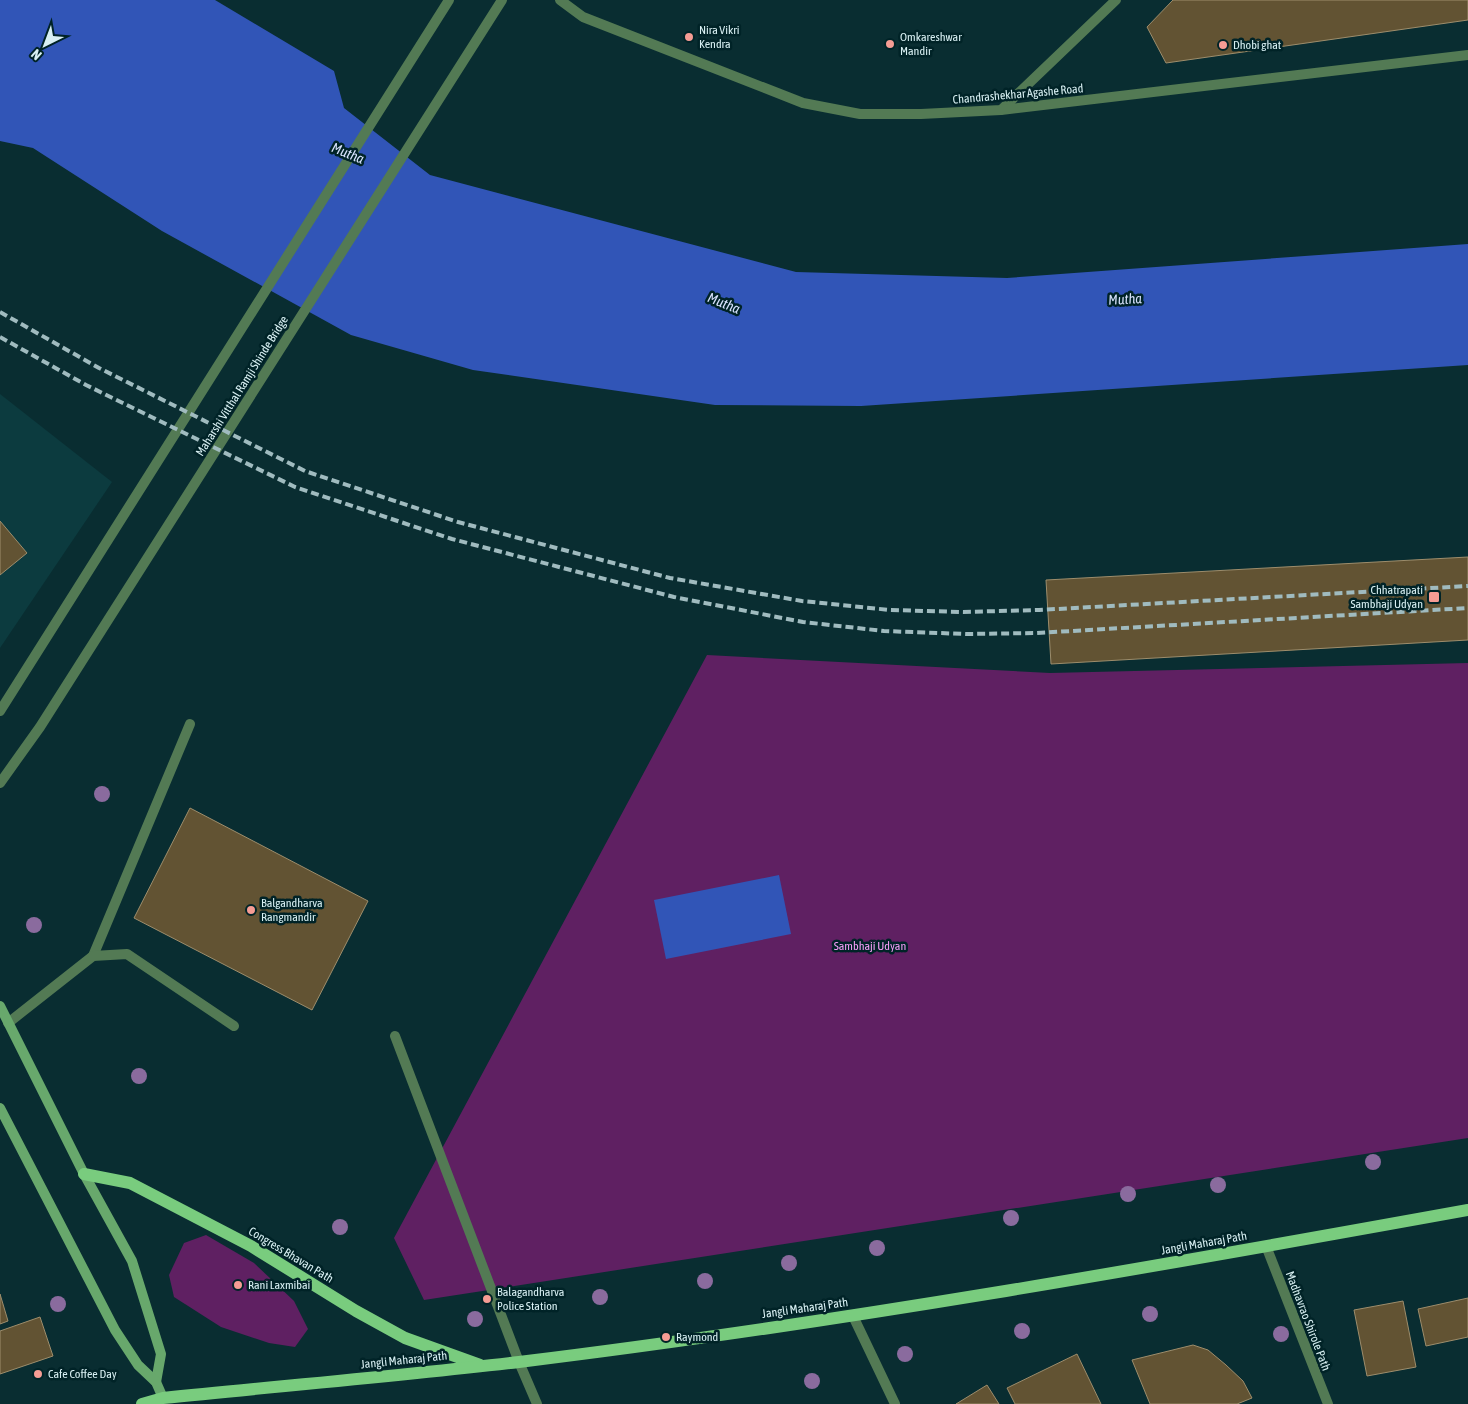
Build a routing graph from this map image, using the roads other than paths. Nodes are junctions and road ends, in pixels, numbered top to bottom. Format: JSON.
{"nodes":[{"id":1,"x":449,"y":0,"type":"edge"},
{"id":2,"x":502,"y":0,"type":"edge"},
{"id":3,"x":560,"y":0,"type":"edge"},
{"id":4,"x":1116,"y":0,"type":"edge"},
{"id":5,"x":1468,"y":55,"type":"edge"},
{"id":6,"x":1001,"y":110,"type":"junction"},
{"id":7,"x":0,"y":711,"type":"edge"},
{"id":8,"x":190,"y":724,"type":"dead end"},
{"id":9,"x":0,"y":783,"type":"edge"},
{"id":10,"x":93,"y":956,"type":"junction"},
{"id":11,"x":0,"y":1006,"type":"edge"},
{"id":12,"x":8,"y":1023,"type":"junction"},
{"id":13,"x":234,"y":1026,"type":"dead end"},
{"id":14,"x":395,"y":1036,"type":"dead end"},
{"id":15,"x":0,"y":1108,"type":"edge"},
{"id":16,"x":84,"y":1174,"type":"junction"},
{"id":17,"x":1468,"y":1210,"type":"edge"},
{"id":18,"x":1266,"y":1246,"type":"junction"},
{"id":19,"x":853,"y":1316,"type":"junction"},
{"id":20,"x":519,"y":1362,"type":"junction"},
{"id":21,"x":483,"y":1366,"type":"junction"},
{"id":22,"x":156,"y":1382,"type":"junction"},
{"id":23,"x":164,"y":1401,"type":"edge"},
{"id":24,"x":142,"y":1404,"type":"edge"},
{"id":25,"x":537,"y":1404,"type":"edge"},
{"id":26,"x":896,"y":1404,"type":"edge"},
{"id":27,"x":1328,"y":1404,"type":"edge"}],
"edges":[{"from":1,"to":7,"type":"street"},
{"from":2,"to":9,"type":"street","name":"Maharshi Vitthal Ramji Shinde Bridge"},
{"from":3,"to":6,"type":"street","name":"Chandrashekhar Agashe Road"},
{"from":4,"to":6,"type":"street"},
{"from":5,"to":6,"type":"street","name":"Chandrashekhar Agashe Road"},
{"from":8,"to":10,"type":"street"},
{"from":10,"to":12,"type":"street"},
{"from":10,"to":13,"type":"street"},
{"from":11,"to":12,"type":"main road"},
{"from":12,"to":16,"type":"main road"},
{"from":14,"to":20,"type":"street"},
{"from":15,"to":22,"type":"main road"},
{"from":16,"to":21,"type":"main road","name":"Congress Bhavan Path"},
{"from":16,"to":22,"type":"main road"},
{"from":17,"to":18,"type":"main road","name":"Jangli Maharaj Path"},
{"from":18,"to":19,"type":"main road","name":"Jangli Maharaj Path"},
{"from":18,"to":27,"type":"street","name":"Madhavrao Shirole Path"},
{"from":19,"to":20,"type":"main road","name":"Jangli Maharaj Path"},
{"from":19,"to":26,"type":"street"},
{"from":20,"to":21,"type":"main road","name":"Jangli Maharaj Path"},
{"from":20,"to":25,"type":"street"},
{"from":21,"to":23,"type":"main road","name":"Jangli Maharaj Path"},
{"from":22,"to":23,"type":"main road"},
{"from":23,"to":24,"type":"main road","name":"Jangli Maharaj Path"}]}
